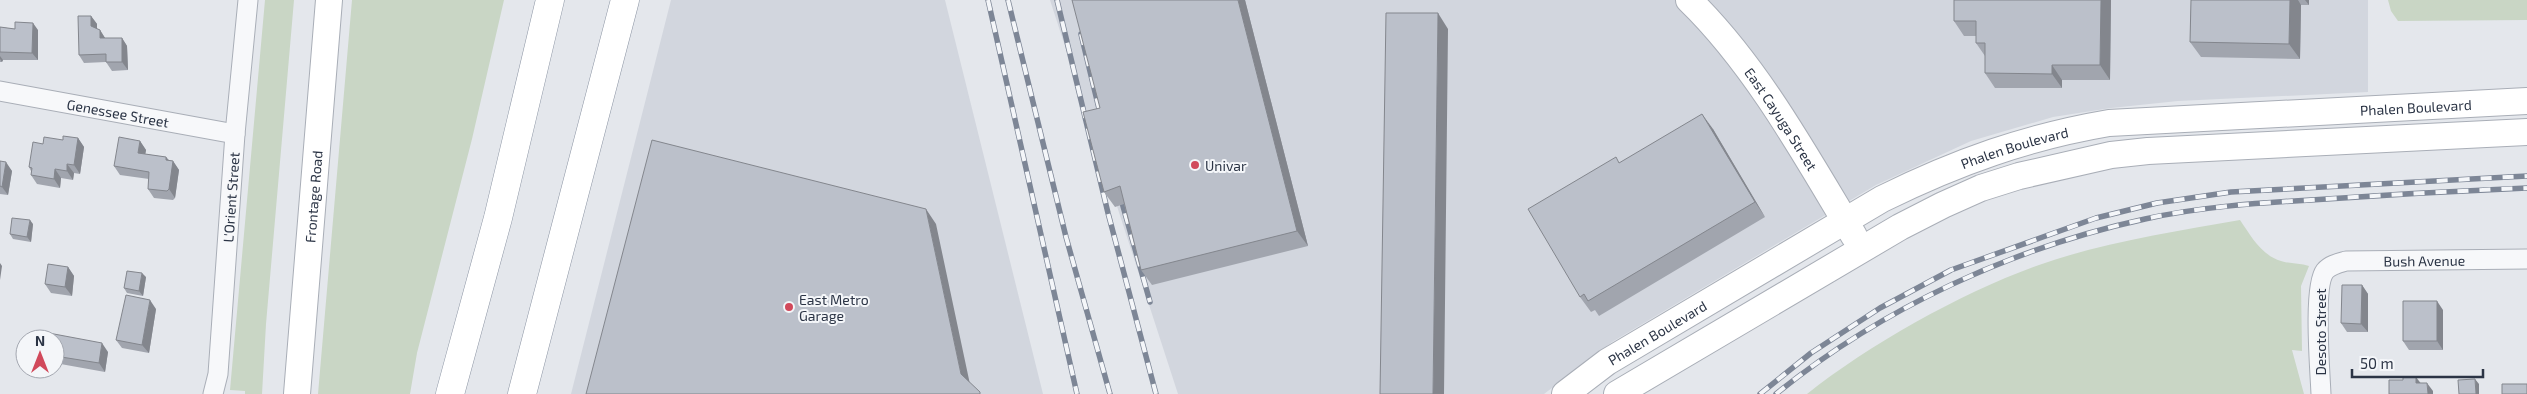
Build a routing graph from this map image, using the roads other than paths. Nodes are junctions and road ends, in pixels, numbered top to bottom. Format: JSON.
{"nodes":[{"id":1,"x":248,"y":0,"type":"edge"},
{"id":2,"x":329,"y":0,"type":"edge"},
{"id":3,"x":550,"y":0,"type":"edge"},
{"id":4,"x":625,"y":0,"type":"edge"},
{"id":5,"x":1689,"y":0,"type":"edge"},
{"id":6,"x":0,"y":91,"type":"edge"},
{"id":7,"x":2527,"y":101,"type":"edge"},
{"id":8,"x":2527,"y":132,"type":"edge"},
{"id":9,"x":235,"y":134,"type":"junction"},
{"id":10,"x":1845,"y":221,"type":"junction"},
{"id":11,"x":1862,"y":249,"type":"junction"},
{"id":12,"x":2527,"y":259,"type":"edge"},
{"id":13,"x":2325,"y":271,"type":"joint"},
{"id":14,"x":213,"y":394,"type":"edge"},
{"id":15,"x":297,"y":394,"type":"edge"},
{"id":16,"x":450,"y":394,"type":"edge"},
{"id":17,"x":522,"y":394,"type":"edge"},
{"id":18,"x":1565,"y":394,"type":"edge"},
{"id":19,"x":1617,"y":394,"type":"edge"},
{"id":20,"x":2320,"y":394,"type":"edge"}],
"edges":[{"from":1,"to":9,"type":"street","name":"L'Orient Street"},
{"from":2,"to":15,"type":"main road","name":"Frontage Road"},
{"from":3,"to":16,"type":"highway"},
{"from":4,"to":17,"type":"highway"},
{"from":5,"to":10,"type":"main road","name":"East Cayuga Street"},
{"from":6,"to":9,"type":"street","name":"Genessee Street"},
{"from":7,"to":10,"type":"main road","name":"Phalen Boulevard"},
{"from":8,"to":11,"type":"main road","name":"Phalen Boulevard"},
{"from":9,"to":14,"type":"street","name":"L'Orient Street"},
{"from":10,"to":11,"type":"main road","name":"East Cayuga Street"},
{"from":10,"to":18,"type":"main road","name":"Phalen Boulevard"},
{"from":11,"to":19,"type":"main road","name":"Phalen Boulevard"},
{"from":12,"to":13,"type":"street","name":"Bush Avenue"},
{"from":13,"to":20,"type":"street","name":"Desoto Street"}]}
